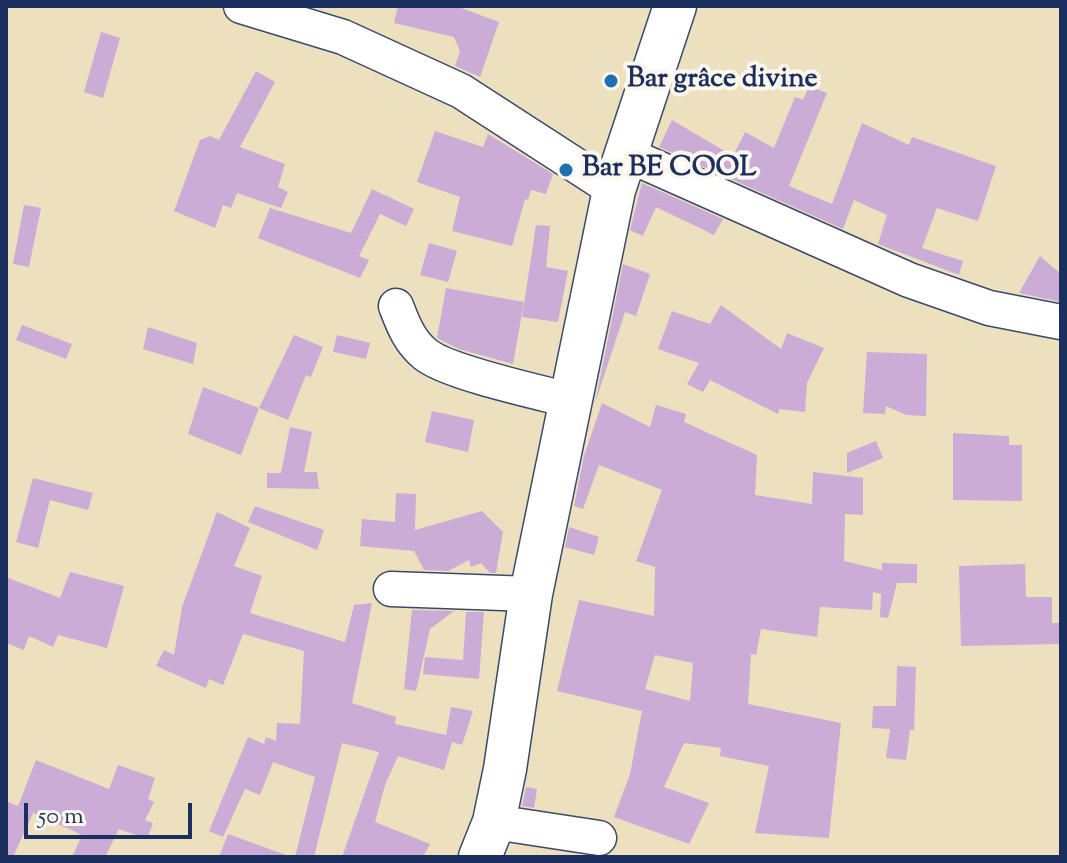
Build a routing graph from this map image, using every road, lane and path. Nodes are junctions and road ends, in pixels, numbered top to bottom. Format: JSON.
{"nodes":[{"id":1,"x":241,"y":6,"type":"edge"},
{"id":2,"x":675,"y":6,"type":"edge"},
{"id":3,"x":620,"y":172,"type":"junction"},
{"id":4,"x":396,"y":306,"type":"dead end"},
{"id":5,"x":1061,"y":322,"type":"edge"},
{"id":6,"x":569,"y":400,"type":"junction"},
{"id":7,"x":391,"y":589,"type":"dead end"},
{"id":8,"x":531,"y":594,"type":"junction"},
{"id":9,"x":599,"y":838,"type":"dead end"},
{"id":10,"x":487,"y":840,"type":"edge"}],
"edges":[{"from":1,"to":3,"type":"street"},
{"from":2,"to":3,"type":"main road"},
{"from":3,"to":5,"type":"street"},
{"from":3,"to":6,"type":"main road"},
{"from":4,"to":6,"type":"street"},
{"from":6,"to":8,"type":"main road"},
{"from":7,"to":8,"type":"street"},
{"from":8,"to":10,"type":"main road"},
{"from":9,"to":10,"type":"street"}]}
